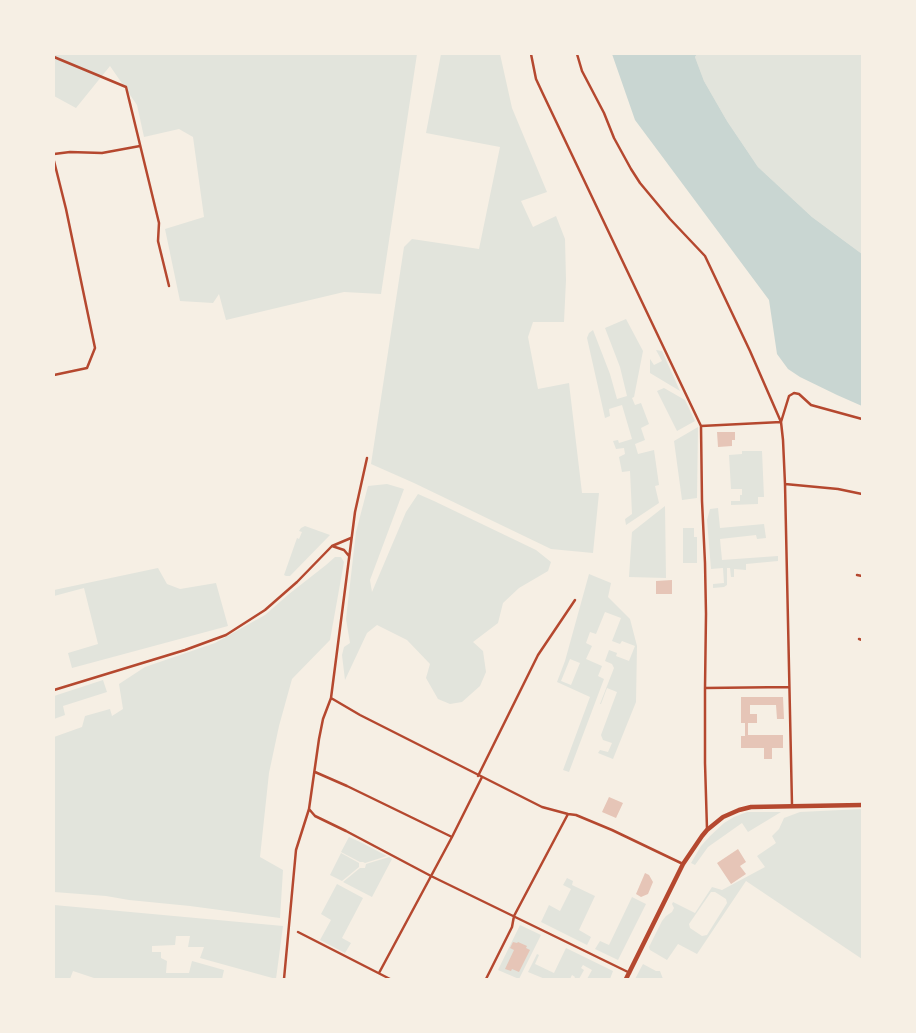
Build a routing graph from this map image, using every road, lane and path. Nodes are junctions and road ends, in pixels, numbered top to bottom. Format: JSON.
{"nodes":[{"id":1,"x":531,"y":54,"type":"edge"},
{"id":2,"x":577,"y":54,"type":"edge"},
{"id":3,"x":54,"y":57,"type":"edge"},
{"id":4,"x":140,"y":146,"type":"junction"},
{"id":5,"x":54,"y":154,"type":"edge"},
{"id":6,"x":54,"y":161,"type":"edge"},
{"id":7,"x":169,"y":286,"type":"dead end"},
{"id":8,"x":54,"y":375,"type":"edge"},
{"id":9,"x":862,"y":419,"type":"edge"},
{"id":10,"x":780,"y":422,"type":"junction"},
{"id":11,"x":701,"y":426,"type":"junction"},
{"id":12,"x":367,"y":458,"type":"dead end"},
{"id":13,"x":785,"y":484,"type":"junction"},
{"id":14,"x":862,"y":494,"type":"edge"},
{"id":15,"x":351,"y":538,"type":"junction"},
{"id":16,"x":332,"y":546,"type":"junction"},
{"id":17,"x":349,"y":556,"type":"junction"},
{"id":18,"x":857,"y":575,"type":"dead end"},
{"id":19,"x":862,"y":576,"type":"edge"},
{"id":20,"x":575,"y":600,"type":"dead end"},
{"id":21,"x":789,"y":687,"type":"junction"},
{"id":22,"x":705,"y":688,"type":"junction"},
{"id":23,"x":54,"y":690,"type":"edge"},
{"id":24,"x":331,"y":698,"type":"junction"},
{"id":25,"x":315,"y":772,"type":"junction"},
{"id":26,"x":480,"y":776,"type":"junction"},
{"id":27,"x":862,"y":804,"type":"edge"},
{"id":28,"x":792,"y":807,"type":"junction"},
{"id":29,"x":310,"y":809,"type":"junction"},
{"id":30,"x":568,"y":814,"type":"junction"},
{"id":31,"x":707,"y":830,"type":"junction"},
{"id":32,"x":452,"y":837,"type":"junction"},
{"id":33,"x":683,"y":864,"type":"junction"},
{"id":34,"x":432,"y":876,"type":"junction"},
{"id":35,"x":514,"y":916,"type":"junction"},
{"id":36,"x":298,"y":932,"type":"dead end"},
{"id":37,"x":379,"y":973,"type":"junction"},
{"id":38,"x":630,"y":973,"type":"junction"},
{"id":39,"x":284,"y":979,"type":"edge"},
{"id":40,"x":390,"y":979,"type":"edge"},
{"id":41,"x":486,"y":979,"type":"edge"},
{"id":42,"x":626,"y":979,"type":"edge"}],
"edges":[{"from":1,"to":11,"type":"street"},
{"from":2,"to":10,"type":"street"},
{"from":3,"to":4,"type":"street"},
{"from":4,"to":5,"type":"street"},
{"from":4,"to":7,"type":"street"},
{"from":6,"to":8,"type":"street"},
{"from":9,"to":10,"type":"street"},
{"from":10,"to":11,"type":"street"},
{"from":10,"to":13,"type":"street"},
{"from":11,"to":22,"type":"street"},
{"from":12,"to":15,"type":"street"},
{"from":13,"to":14,"type":"street"},
{"from":13,"to":21,"type":"street"},
{"from":15,"to":16,"type":"street"},
{"from":15,"to":17,"type":"street"},
{"from":16,"to":17,"type":"street"},
{"from":16,"to":23,"type":"street"},
{"from":17,"to":24,"type":"street"},
{"from":18,"to":19,"type":"street"},
{"from":20,"to":26,"type":"street"},
{"from":21,"to":22,"type":"street"},
{"from":21,"to":28,"type":"street"},
{"from":22,"to":31,"type":"street"},
{"from":24,"to":25,"type":"street"},
{"from":24,"to":26,"type":"street"},
{"from":25,"to":29,"type":"street"},
{"from":25,"to":32,"type":"street"},
{"from":26,"to":30,"type":"street"},
{"from":26,"to":32,"type":"street"},
{"from":27,"to":28,"type":"highway"},
{"from":28,"to":31,"type":"highway"},
{"from":29,"to":34,"type":"street"},
{"from":29,"to":39,"type":"street"},
{"from":30,"to":33,"type":"street"},
{"from":30,"to":35,"type":"street"},
{"from":31,"to":33,"type":"highway"},
{"from":32,"to":34,"type":"street"},
{"from":33,"to":38,"type":"highway"},
{"from":34,"to":35,"type":"street"},
{"from":34,"to":37,"type":"street"},
{"from":35,"to":38,"type":"street"},
{"from":35,"to":41,"type":"street"},
{"from":36,"to":37,"type":"street"},
{"from":37,"to":40,"type":"street"},
{"from":38,"to":42,"type":"highway"}]}
